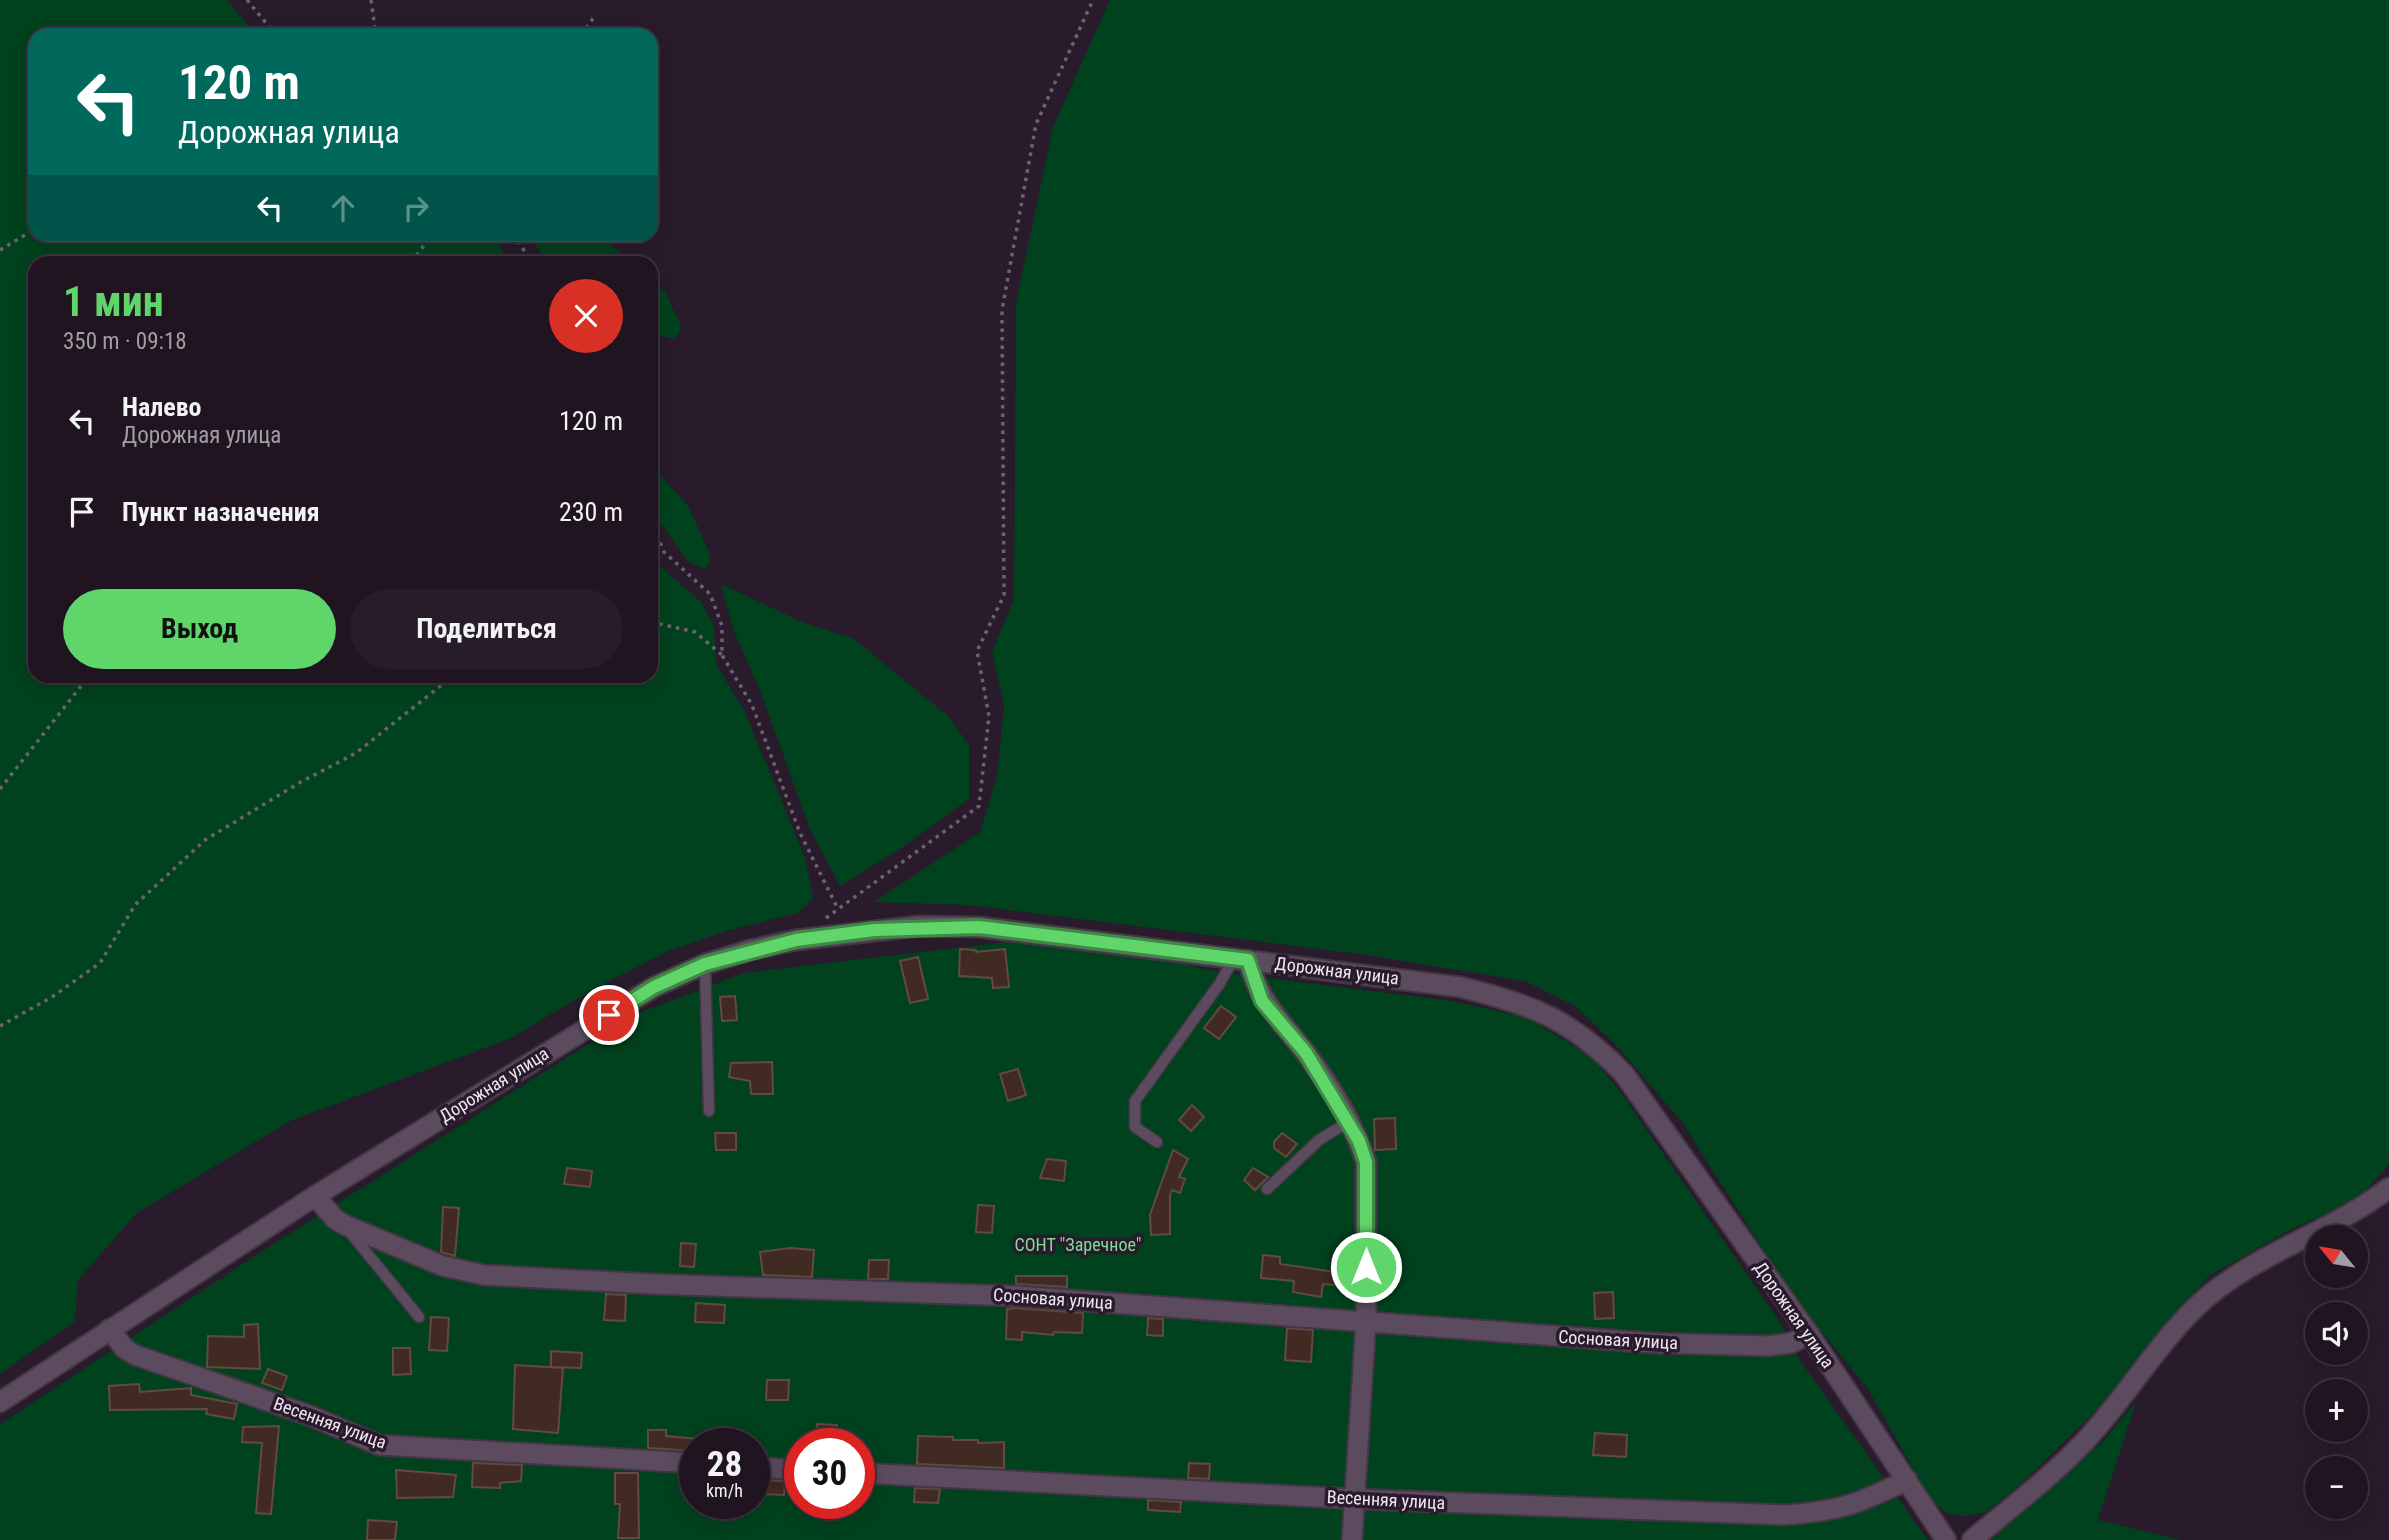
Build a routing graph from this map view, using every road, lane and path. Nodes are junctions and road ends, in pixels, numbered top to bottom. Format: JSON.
{"nodes":[{"id":1,"x":247,"y":0,"type":"edge"},
{"id":2,"x":371,"y":0,"type":"edge"},
{"id":3,"x":1093,"y":0,"type":"edge"},
{"id":4,"x":594,"y":17,"type":"dead end"},
{"id":5,"x":270,"y":28,"type":"edge"},
{"id":6,"x":375,"y":28,"type":"edge"},
{"id":7,"x":586,"y":28,"type":"edge"},
{"id":8,"x":28,"y":233,"type":"edge"},
{"id":9,"x":427,"y":242,"type":"edge"},
{"id":10,"x":0,"y":250,"type":"edge"},
{"id":11,"x":416,"y":256,"type":"edge"},
{"id":12,"x":658,"y":537,"type":"edge"},
{"id":13,"x":658,"y":623,"type":"edge"},
{"id":14,"x":722,"y":654,"type":"junction"},
{"id":15,"x":83,"y":683,"type":"edge"},
{"id":16,"x":444,"y":683,"type":"edge"},
{"id":17,"x":0,"y":789,"type":"edge"},
{"id":18,"x":838,"y":909,"type":"junction"},
{"id":19,"x":796,"y":940,"type":"junction"},
{"id":20,"x":1241,"y":959,"type":"junction"},
{"id":21,"x":705,"y":964,"type":"junction"},
{"id":22,"x":0,"y":1026,"type":"edge"},
{"id":23,"x":709,"y":1111,"type":"dead end"},
{"id":24,"x":1348,"y":1122,"type":"junction"},
{"id":25,"x":1157,"y":1142,"type":"dead end"},
{"id":26,"x":2389,"y":1188,"type":"edge"},
{"id":27,"x":1267,"y":1189,"type":"dead end"},
{"id":28,"x":315,"y":1196,"type":"junction"},
{"id":29,"x":345,"y":1225,"type":"junction"},
{"id":30,"x":419,"y":1317,"type":"dead end"},
{"id":31,"x":1366,"y":1320,"type":"junction"},
{"id":32,"x":110,"y":1329,"type":"junction"},
{"id":33,"x":1808,"y":1334,"type":"junction"},
{"id":34,"x":0,"y":1402,"type":"edge"},
{"id":35,"x":679,"y":1462,"type":"edge"},
{"id":36,"x":875,"y":1474,"type":"edge"},
{"id":37,"x":1907,"y":1480,"type":"junction"},
{"id":38,"x":1355,"y":1499,"type":"junction"},
{"id":39,"x":1352,"y":1540,"type":"edge"},
{"id":40,"x":1946,"y":1540,"type":"edge"},
{"id":41,"x":1972,"y":1540,"type":"edge"}],
"edges":[{"from":1,"to":5,"type":"path"},
{"from":2,"to":6,"type":"path"},
{"from":3,"to":18,"type":"path"},
{"from":4,"to":7,"type":"path"},
{"from":8,"to":10,"type":"path"},
{"from":9,"to":11,"type":"path"},
{"from":12,"to":14,"type":"path"},
{"from":13,"to":14,"type":"path"},
{"from":14,"to":18,"type":"path"},
{"from":15,"to":17,"type":"path"},
{"from":16,"to":22,"type":"path"},
{"from":18,"to":19,"type":"path"},
{"from":19,"to":20,"type":"street","name":"Дорожная улица"},
{"from":19,"to":21,"type":"street","name":"Дорожная улица"},
{"from":20,"to":24,"type":"street"},
{"from":20,"to":25,"type":"lane"},
{"from":20,"to":33,"type":"street","name":"Дорожная улица"},
{"from":21,"to":23,"type":"lane"},
{"from":21,"to":28,"type":"street","name":"Дорожная улица"},
{"from":24,"to":27,"type":"lane"},
{"from":24,"to":31,"type":"street"},
{"from":26,"to":41,"type":"street"},
{"from":28,"to":29,"type":"street","name":"Сосновая улица"},
{"from":28,"to":32,"type":"street","name":"Дорожная улица"},
{"from":29,"to":30,"type":"lane"},
{"from":29,"to":31,"type":"street","name":"Сосновая улица"},
{"from":31,"to":33,"type":"street","name":"Сосновая улица"},
{"from":31,"to":38,"type":"street"},
{"from":32,"to":34,"type":"street","name":"Дорожная улица"},
{"from":32,"to":35,"type":"street","name":"Весенняя улица"},
{"from":33,"to":37,"type":"street","name":"Дорожная улица"},
{"from":36,"to":38,"type":"street","name":"Весенняя улица"},
{"from":37,"to":38,"type":"street","name":"Весенняя улица"},
{"from":37,"to":40,"type":"street","name":"Дорожная улица"},
{"from":38,"to":39,"type":"street"}]}
